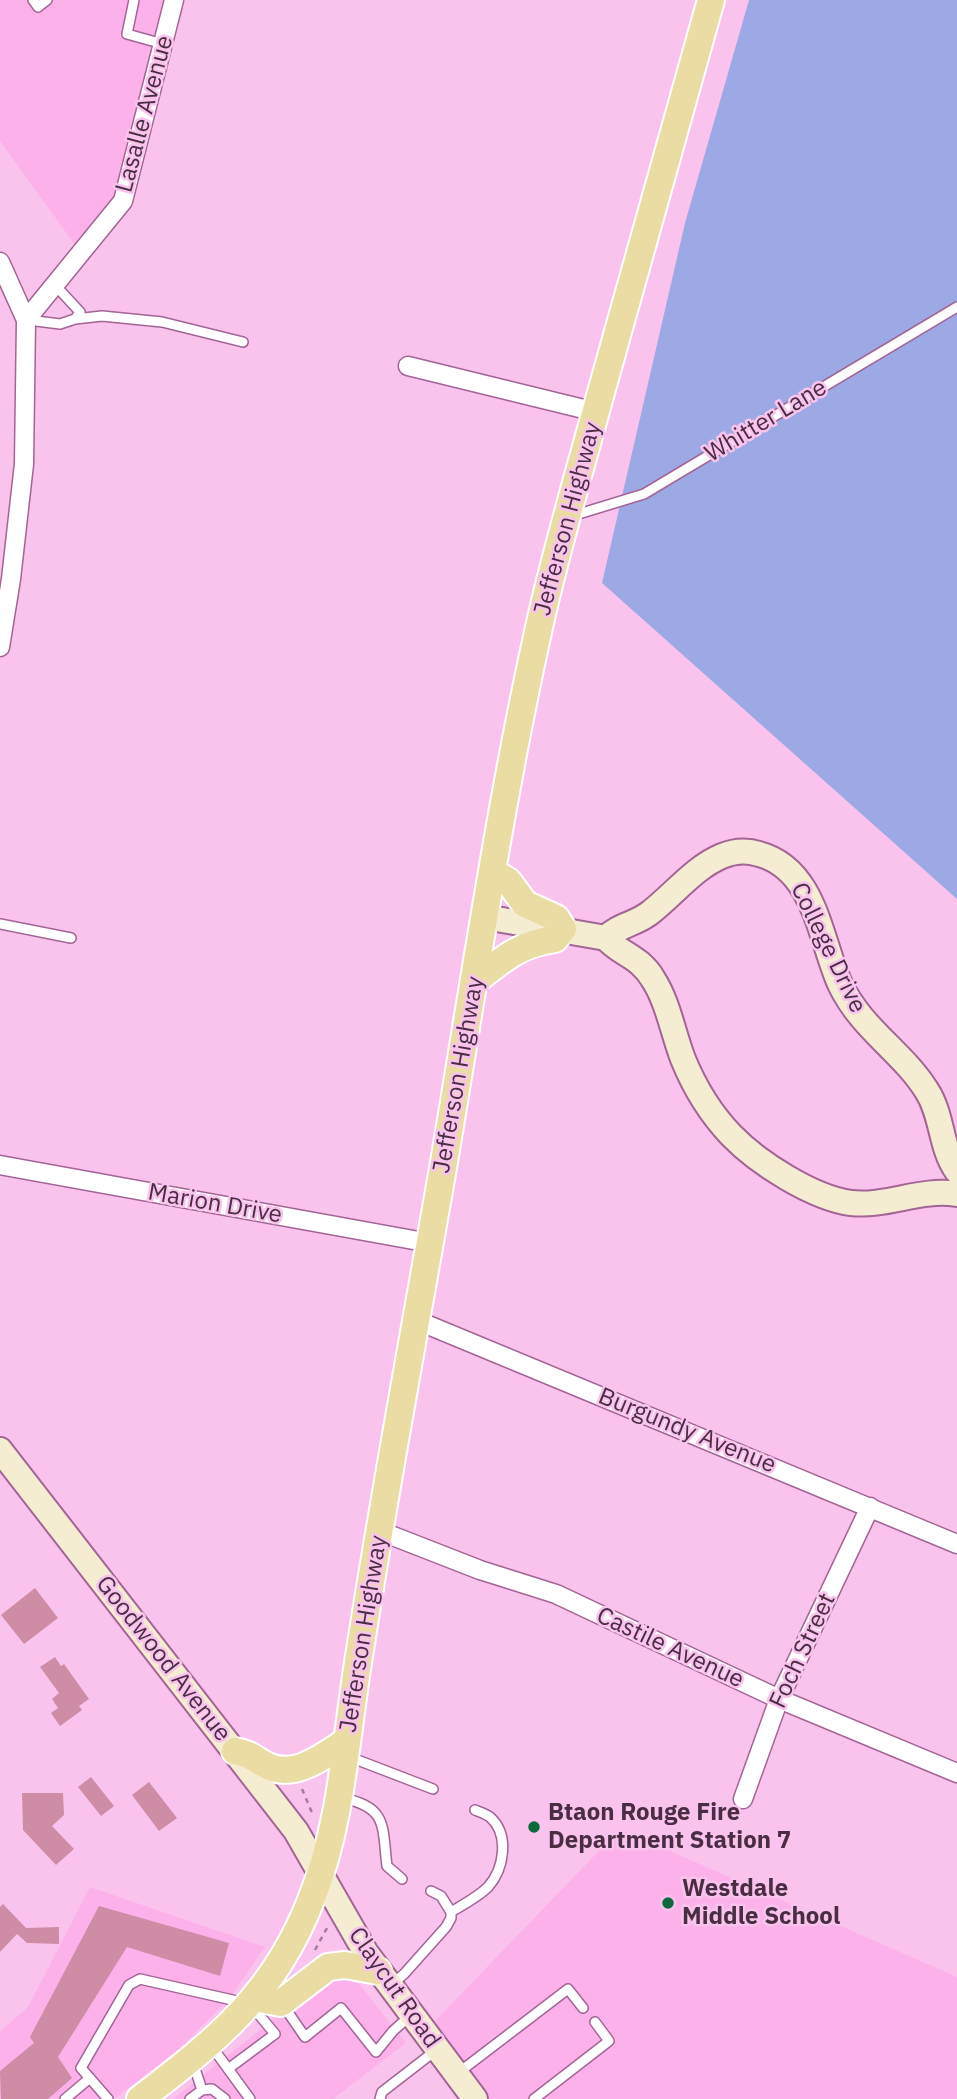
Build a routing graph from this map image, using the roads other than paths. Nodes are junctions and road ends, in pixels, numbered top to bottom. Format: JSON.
{"nodes":[{"id":1,"x":33,"y":0,"type":"edge"},
{"id":2,"x":47,"y":0,"type":"edge"},
{"id":3,"x":134,"y":0,"type":"edge"},
{"id":4,"x":174,"y":0,"type":"edge"},
{"id":5,"x":711,"y":0,"type":"edge"},
{"id":6,"x":163,"y":44,"type":"junction"},
{"id":7,"x":0,"y":262,"type":"edge"},
{"id":8,"x":55,"y":285,"type":"junction"},
{"id":9,"x":957,"y":307,"type":"edge"},
{"id":10,"x":75,"y":319,"type":"junction"},
{"id":11,"x":26,"y":320,"type":"junction"},
{"id":12,"x":243,"y":342,"type":"dead end"},
{"id":13,"x":408,"y":366,"type":"dead end"},
{"id":14,"x":596,"y":412,"type":"junction"},
{"id":15,"x":567,"y":517,"type":"junction"},
{"id":16,"x":0,"y":647,"type":"edge"},
{"id":17,"x":493,"y":872,"type":"junction"},
{"id":18,"x":485,"y":917,"type":"junction"},
{"id":19,"x":0,"y":924,"type":"edge"},
{"id":20,"x":563,"y":929,"type":"junction"},
{"id":21,"x":606,"y":937,"type":"junction"},
{"id":22,"x":71,"y":938,"type":"dead end"},
{"id":23,"x":475,"y":981,"type":"junction"},
{"id":24,"x":945,"y":1144,"type":"junction"},
{"id":25,"x":0,"y":1165,"type":"edge"},
{"id":26,"x":957,"y":1171,"type":"edge"},
{"id":27,"x":957,"y":1194,"type":"edge"},
{"id":28,"x":911,"y":1196,"type":"junction"},
{"id":29,"x":430,"y":1243,"type":"junction"},
{"id":30,"x":416,"y":1320,"type":"junction"},
{"id":31,"x":0,"y":1450,"type":"edge"},
{"id":32,"x":870,"y":1507,"type":"junction"},
{"id":33,"x":380,"y":1531,"type":"junction"},
{"id":34,"x":957,"y":1544,"type":"edge"},
{"id":35,"x":779,"y":1699,"type":"junction"},
{"id":36,"x":346,"y":1748,"type":"junction"},
{"id":37,"x":235,"y":1751,"type":"junction"},
{"id":38,"x":957,"y":1773,"type":"edge"},
{"id":39,"x":433,"y":1789,"type":"dead end"},
{"id":40,"x":338,"y":1798,"type":"junction"},
{"id":41,"x":743,"y":1799,"type":"dead end"},
{"id":42,"x":475,"y":1810,"type":"dead end"},
{"id":43,"x":321,"y":1872,"type":"junction"},
{"id":44,"x":402,"y":1879,"type":"dead end"},
{"id":45,"x":431,"y":1891,"type":"dead end"},
{"id":46,"x":452,"y":1912,"type":"junction"},
{"id":47,"x":384,"y":1978,"type":"junction"},
{"id":48,"x":262,"y":2001,"type":"junction"},
{"id":49,"x":583,"y":2008,"type":"dead end"},
{"id":50,"x":412,"y":2014,"type":"junction"},
{"id":51,"x":595,"y":2022,"type":"dead end"},
{"id":52,"x":438,"y":2049,"type":"junction"},
{"id":53,"x":201,"y":2051,"type":"junction"},
{"id":54,"x":228,"y":2069,"type":"junction"},
{"id":55,"x":456,"y":2074,"type":"junction"},
{"id":56,"x":90,"y":2078,"type":"junction"},
{"id":57,"x":202,"y":2090,"type":"junction"},
{"id":58,"x":65,"y":2099,"type":"edge"},
{"id":59,"x":108,"y":2099,"type":"edge"},
{"id":60,"x":140,"y":2099,"type":"edge"},
{"id":61,"x":190,"y":2099,"type":"edge"},
{"id":62,"x":225,"y":2099,"type":"edge"},
{"id":63,"x":250,"y":2099,"type":"edge"},
{"id":64,"x":380,"y":2099,"type":"edge"},
{"id":65,"x":475,"y":2099,"type":"edge"},
{"id":66,"x":534,"y":2099,"type":"edge"}],
"edges":[{"from":1,"to":2,"type":"lane"},
{"from":3,"to":6,"type":"lane"},
{"from":4,"to":6,"type":"street","name":"Lasalle Avenue"},
{"from":5,"to":14,"type":"main road","name":"Jefferson Highway"},
{"from":6,"to":8,"type":"street","name":"Lasalle Avenue"},
{"from":7,"to":11,"type":"street"},
{"from":8,"to":10,"type":"lane"},
{"from":8,"to":11,"type":"street","name":"Lasalle Avenue"},
{"from":9,"to":15,"type":"lane","name":"Whitter Lane"},
{"from":10,"to":11,"type":"lane"},
{"from":10,"to":12,"type":"lane"},
{"from":11,"to":16,"type":"street"},
{"from":13,"to":14,"type":"street"},
{"from":14,"to":15,"type":"main road","name":"Jefferson Highway"},
{"from":15,"to":17,"type":"main road","name":"Jefferson Highway"},
{"from":17,"to":18,"type":"main road","name":"Jefferson Highway"},
{"from":17,"to":20,"type":"main road"},
{"from":18,"to":20,"type":"street"},
{"from":18,"to":23,"type":"main road","name":"Jefferson Highway"},
{"from":19,"to":22,"type":"lane"},
{"from":20,"to":21,"type":"street"},
{"from":20,"to":23,"type":"main road"},
{"from":21,"to":24,"type":"street","name":"College Drive"},
{"from":21,"to":28,"type":"street"},
{"from":23,"to":29,"type":"main road","name":"Jefferson Highway"},
{"from":24,"to":26,"type":"street","name":"College Drive"},
{"from":24,"to":28,"type":"street"},
{"from":25,"to":29,"type":"street","name":"Marion Drive"},
{"from":27,"to":28,"type":"street"},
{"from":29,"to":30,"type":"main road","name":"Jefferson Highway"},
{"from":30,"to":32,"type":"street","name":"Burgundy Avenue"},
{"from":30,"to":33,"type":"main road","name":"Jefferson Highway"},
{"from":31,"to":37,"type":"street","name":"Goodwood Avenue"},
{"from":32,"to":34,"type":"street","name":"Burgundy Avenue"},
{"from":32,"to":35,"type":"street","name":"Foch Street"},
{"from":33,"to":35,"type":"street","name":"Castile Avenue"},
{"from":33,"to":36,"type":"main road","name":"Jefferson Highway"},
{"from":35,"to":38,"type":"street","name":"Castile Avenue"},
{"from":35,"to":41,"type":"street","name":"Foch Street"},
{"from":36,"to":37,"type":"main road"},
{"from":36,"to":39,"type":"lane"},
{"from":36,"to":40,"type":"main road","name":"Jefferson Highway"},
{"from":37,"to":43,"type":"street","name":"Goodwood Avenue"},
{"from":40,"to":43,"type":"main road","name":"Jefferson Highway"},
{"from":40,"to":44,"type":"lane"},
{"from":42,"to":46,"type":"lane"},
{"from":43,"to":47,"type":"street","name":"Claycut Road"},
{"from":43,"to":48,"type":"main road","name":"Jefferson Highway"},
{"from":45,"to":46,"type":"lane"},
{"from":46,"to":47,"type":"lane"},
{"from":47,"to":48,"type":"main road"},
{"from":47,"to":50,"type":"street","name":"Claycut Road"},
{"from":48,"to":50,"type":"lane"},
{"from":48,"to":53,"type":"main road","name":"Jefferson Highway"},
{"from":48,"to":54,"type":"lane"},
{"from":48,"to":56,"type":"lane"},
{"from":49,"to":55,"type":"lane"},
{"from":50,"to":52,"type":"street","name":"Claycut Road"},
{"from":51,"to":66,"type":"lane"},
{"from":52,"to":55,"type":"street","name":"Claycut Road"},
{"from":52,"to":64,"type":"lane"},
{"from":53,"to":54,"type":"lane"},
{"from":53,"to":57,"type":"lane"},
{"from":53,"to":60,"type":"main road","name":"Jefferson Highway"},
{"from":54,"to":63,"type":"lane"},
{"from":55,"to":65,"type":"street","name":"Claycut Road"},
{"from":56,"to":58,"type":"lane"},
{"from":56,"to":59,"type":"lane"},
{"from":57,"to":61,"type":"lane"},
{"from":57,"to":62,"type":"lane"}]}
